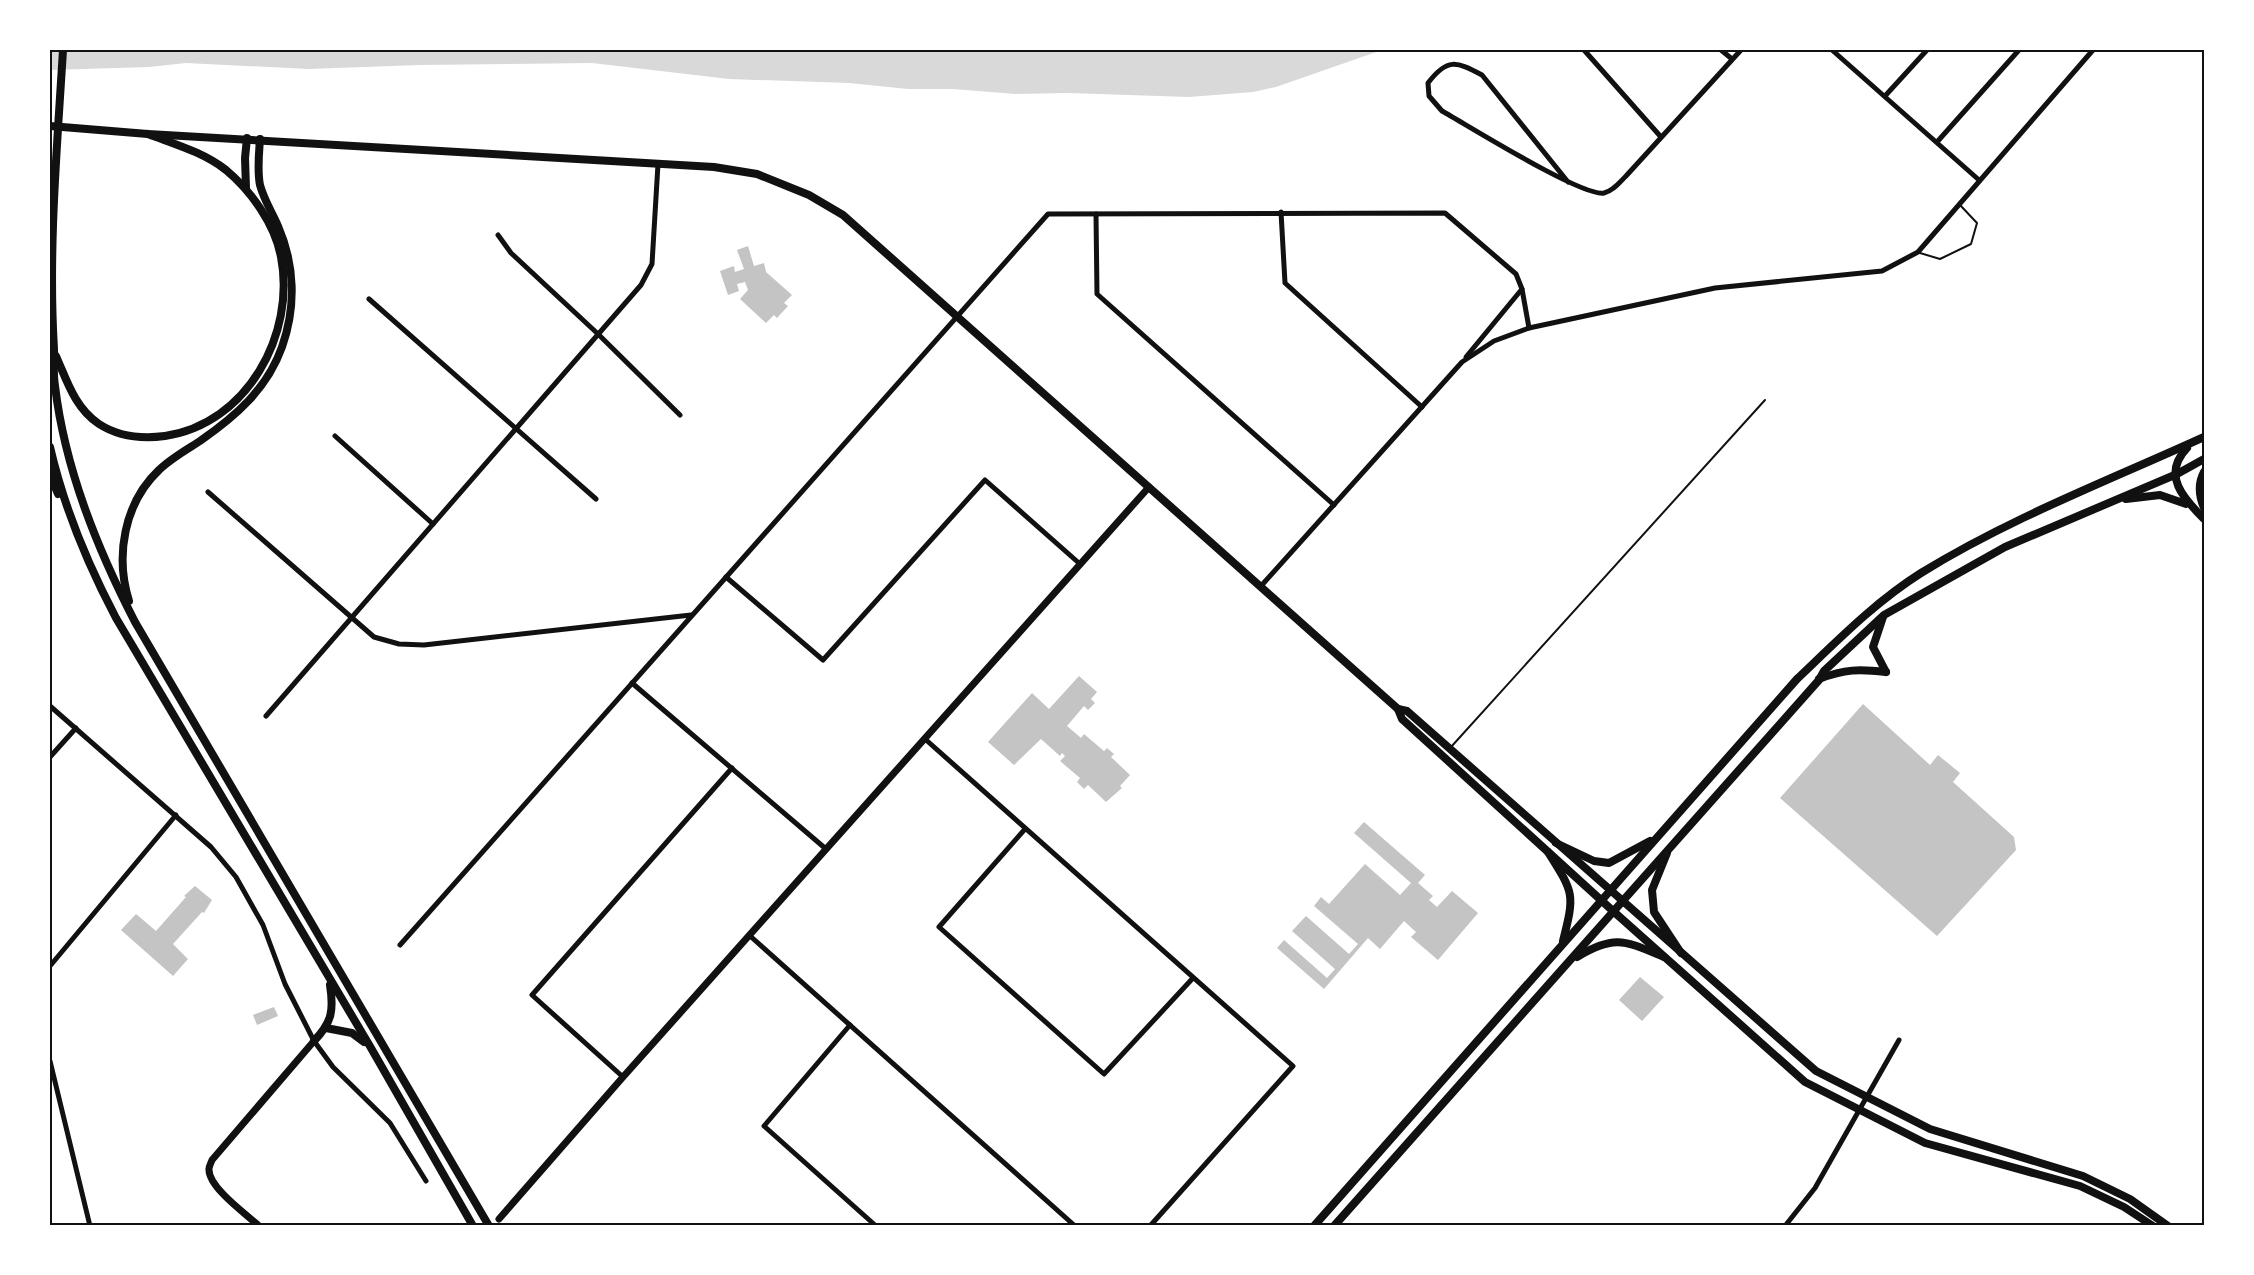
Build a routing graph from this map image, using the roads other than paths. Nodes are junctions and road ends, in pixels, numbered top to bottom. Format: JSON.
{"nodes":[{"id":1,"x":63,"y":50,"type":"edge"},
{"id":2,"x":1584,"y":50,"type":"edge"},
{"id":3,"x":1721,"y":50,"type":"edge"},
{"id":4,"x":1741,"y":50,"type":"edge"},
{"id":5,"x":1927,"y":50,"type":"edge"},
{"id":6,"x":2019,"y":50,"type":"edge"},
{"id":7,"x":2093,"y":50,"type":"edge"},
{"id":8,"x":1835,"y":51,"type":"edge"},
{"id":9,"x":1732,"y":59,"type":"junction"},
{"id":10,"x":1885,"y":96,"type":"junction"},
{"id":11,"x":50,"y":126,"type":"edge"},
{"id":12,"x":147,"y":134,"type":"junction"},
{"id":13,"x":1660,"y":137,"type":"junction"},
{"id":14,"x":248,"y":138,"type":"junction"},
{"id":15,"x":260,"y":139,"type":"junction"},
{"id":16,"x":1937,"y":142,"type":"junction"},
{"id":17,"x":658,"y":164,"type":"junction"},
{"id":18,"x":1979,"y":180,"type":"junction"},
{"id":19,"x":1568,"y":182,"type":"junction"},
{"id":20,"x":246,"y":188,"type":"junction"},
{"id":21,"x":1959,"y":204,"type":"junction"},
{"id":22,"x":1281,"y":212,"type":"junction"},
{"id":23,"x":1096,"y":214,"type":"junction"},
{"id":24,"x":498,"y":235,"type":"dead end"},
{"id":25,"x":1917,"y":252,"type":"junction"},
{"id":26,"x":1522,"y":289,"type":"junction"},
{"id":27,"x":369,"y":299,"type":"dead end"},
{"id":28,"x":959,"y":317,"type":"junction"},
{"id":29,"x":1529,"y":328,"type":"junction"},
{"id":30,"x":598,"y":334,"type":"junction"},
{"id":31,"x":54,"y":350,"type":"junction"},
{"id":32,"x":1462,"y":362,"type":"junction"},
{"id":33,"x":1766,"y":400,"type":"dead end"},
{"id":34,"x":1422,"y":407,"type":"junction"},
{"id":35,"x":680,"y":414,"type":"dead end"},
{"id":36,"x":517,"y":428,"type":"junction"},
{"id":37,"x":335,"y":436,"type":"dead end"},
{"id":38,"x":2205,"y":437,"type":"edge"},
{"id":39,"x":2192,"y":443,"type":"junction"},
{"id":40,"x":50,"y":447,"type":"edge"},
{"id":41,"x":2205,"y":459,"type":"edge"},
{"id":42,"x":2205,"y":472,"type":"edge"},
{"id":43,"x":2177,"y":474,"type":"junction"},
{"id":44,"x":50,"y":476,"type":"edge"},
{"id":45,"x":1149,"y":487,"type":"junction"},
{"id":46,"x":208,"y":492,"type":"dead end"},
{"id":47,"x":596,"y":499,"type":"dead end"},
{"id":48,"x":2113,"y":501,"type":"junction"},
{"id":49,"x":1334,"y":505,"type":"junction"},
{"id":50,"x":2192,"y":507,"type":"junction"},
{"id":51,"x":2205,"y":508,"type":"edge"},
{"id":52,"x":69,"y":517,"type":"junction"},
{"id":53,"x":2205,"y":519,"type":"edge"},
{"id":54,"x":433,"y":524,"type":"junction"},
{"id":55,"x":1080,"y":564,"type":"junction"},
{"id":56,"x":726,"y":577,"type":"junction"},
{"id":57,"x":1261,"y":586,"type":"junction"},
{"id":58,"x":691,"y":615,"type":"junction"},
{"id":59,"x":1884,"y":615,"type":"junction"},
{"id":60,"x":352,"y":617,"type":"junction"},
{"id":61,"x":135,"y":621,"type":"junction"},
{"id":62,"x":1819,"y":680,"type":"junction"},
{"id":63,"x":632,"y":683,"type":"junction"},
{"id":64,"x":50,"y":706,"type":"edge"},
{"id":65,"x":1398,"y":709,"type":"junction"},
{"id":66,"x":266,"y":716,"type":"dead end"},
{"id":67,"x":76,"y":728,"type":"junction"},
{"id":68,"x":925,"y":739,"type":"junction"},
{"id":69,"x":1450,"y":749,"type":"junction"},
{"id":70,"x":50,"y":757,"type":"edge"},
{"id":71,"x":732,"y":768,"type":"junction"},
{"id":72,"x":176,"y":815,"type":"junction"},
{"id":73,"x":1025,"y":829,"type":"junction"},
{"id":74,"x":1656,"y":838,"type":"junction"},
{"id":75,"x":1556,"y":843,"type":"junction"},
{"id":76,"x":1669,"y":847,"type":"junction"},
{"id":77,"x":826,"y":849,"type":"junction"},
{"id":78,"x":1548,"y":852,"type":"junction"},
{"id":79,"x":1609,"y":890,"type":"junction"},
{"id":80,"x":1601,"y":900,"type":"junction"},
{"id":81,"x":1622,"y":901,"type":"junction"},
{"id":82,"x":1613,"y":911,"type":"junction"},
{"id":83,"x":749,"y":935,"type":"junction"},
{"id":84,"x":1563,"y":942,"type":"junction"},
{"id":85,"x":400,"y":945,"type":"dead end"},
{"id":86,"x":1681,"y":953,"type":"junction"},
{"id":87,"x":1664,"y":957,"type":"junction"},
{"id":88,"x":1569,"y":962,"type":"junction"},
{"id":89,"x":50,"y":966,"type":"edge"},
{"id":90,"x":1193,"y":978,"type":"junction"},
{"id":91,"x":330,"y":980,"type":"junction"},
{"id":92,"x":850,"y":1025,"type":"junction"},
{"id":93,"x":326,"y":1029,"type":"junction"},
{"id":94,"x":1899,"y":1040,"type":"dead end"},
{"id":95,"x":314,"y":1041,"type":"junction"},
{"id":96,"x":371,"y":1048,"type":"junction"},
{"id":97,"x":50,"y":1061,"type":"edge"},
{"id":98,"x":623,"y":1077,"type":"junction"},
{"id":99,"x":1866,"y":1097,"type":"junction"},
{"id":100,"x":1859,"y":1109,"type":"junction"},
{"id":101,"x":426,"y":1180,"type":"dead end"},
{"id":102,"x":500,"y":1219,"type":"dead end"},
{"id":103,"x":90,"y":1226,"type":"edge"},
{"id":104,"x":259,"y":1226,"type":"edge"},
{"id":105,"x":473,"y":1226,"type":"edge"},
{"id":106,"x":489,"y":1226,"type":"edge"},
{"id":107,"x":876,"y":1226,"type":"edge"},
{"id":108,"x":1075,"y":1226,"type":"edge"},
{"id":109,"x":1150,"y":1226,"type":"edge"},
{"id":110,"x":1314,"y":1226,"type":"edge"},
{"id":111,"x":1334,"y":1226,"type":"edge"},
{"id":112,"x":1785,"y":1226,"type":"edge"},
{"id":113,"x":2153,"y":1226,"type":"edge"},
{"id":114,"x":2168,"y":1226,"type":"edge"}],
"edges":[{"from":1,"to":31,"type":"highway"},
{"from":2,"to":13,"type":"street"},
{"from":3,"to":9,"type":"street"},
{"from":4,"to":9,"type":"street"},
{"from":5,"to":10,"type":"street"},
{"from":6,"to":16,"type":"street"},
{"from":7,"to":18,"type":"street"},
{"from":8,"to":10,"type":"street"},
{"from":9,"to":13,"type":"street"},
{"from":10,"to":16,"type":"street"},
{"from":11,"to":12,"type":"main road"},
{"from":12,"to":14,"type":"main road"},
{"from":12,"to":20,"type":"highway"},
{"from":13,"to":19,"type":"street"},
{"from":14,"to":15,"type":"main road"},
{"from":14,"to":20,"type":"highway"},
{"from":15,"to":17,"type":"main road"},
{"from":15,"to":61,"type":"highway"},
{"from":16,"to":18,"type":"street"},
{"from":17,"to":28,"type":"main road"},
{"from":17,"to":30,"type":"street"},
{"from":18,"to":21,"type":"street"},
{"from":19,"to":19,"type":"street"},
{"from":20,"to":31,"type":"highway"},
{"from":21,"to":25,"type":"street"},
{"from":21,"to":25,"type":"lane"},
{"from":22,"to":23,"type":"street"},
{"from":22,"to":26,"type":"street"},
{"from":22,"to":34,"type":"street"},
{"from":23,"to":28,"type":"street"},
{"from":23,"to":49,"type":"street"},
{"from":24,"to":30,"type":"street"},
{"from":25,"to":29,"type":"street"},
{"from":26,"to":29,"type":"street"},
{"from":26,"to":32,"type":"street"},
{"from":27,"to":36,"type":"street"},
{"from":28,"to":45,"type":"main road"},
{"from":28,"to":56,"type":"street"},
{"from":29,"to":32,"type":"street"},
{"from":30,"to":35,"type":"street"},
{"from":30,"to":36,"type":"street"},
{"from":31,"to":61,"type":"highway"},
{"from":32,"to":34,"type":"street"},
{"from":33,"to":69,"type":"lane"},
{"from":34,"to":49,"type":"street"},
{"from":36,"to":47,"type":"street"},
{"from":36,"to":54,"type":"street"},
{"from":37,"to":54,"type":"street"},
{"from":38,"to":39,"type":"highway"},
{"from":39,"to":43,"type":"highway"},
{"from":39,"to":74,"type":"highway"},
{"from":40,"to":52,"type":"highway"},
{"from":41,"to":43,"type":"highway"},
{"from":42,"to":51,"type":"highway"},
{"from":43,"to":48,"type":"highway"},
{"from":43,"to":50,"type":"highway"},
{"from":44,"to":52,"type":"highway"},
{"from":45,"to":55,"type":"street"},
{"from":45,"to":57,"type":"main road"},
{"from":46,"to":60,"type":"street"},
{"from":48,"to":50,"type":"highway"},
{"from":48,"to":59,"type":"highway"},
{"from":49,"to":57,"type":"street"},
{"from":50,"to":53,"type":"highway"},
{"from":52,"to":91,"type":"highway"},
{"from":54,"to":60,"type":"street"},
{"from":55,"to":56,"type":"street"},
{"from":55,"to":68,"type":"street"},
{"from":56,"to":58,"type":"street"},
{"from":57,"to":65,"type":"main road"},
{"from":58,"to":60,"type":"street"},
{"from":58,"to":63,"type":"street"},
{"from":59,"to":62,"type":"highway"},
{"from":59,"to":62,"type":"highway"},
{"from":60,"to":66,"type":"street"},
{"from":61,"to":106,"type":"highway"},
{"from":62,"to":76,"type":"highway"},
{"from":63,"to":71,"type":"street"},
{"from":63,"to":85,"type":"street"},
{"from":64,"to":67,"type":"street"},
{"from":65,"to":69,"type":"main road"},
{"from":65,"to":78,"type":"main road"},
{"from":67,"to":70,"type":"street"},
{"from":67,"to":72,"type":"street"},
{"from":68,"to":73,"type":"street"},
{"from":68,"to":77,"type":"street"},
{"from":69,"to":75,"type":"main road"},
{"from":71,"to":77,"type":"street"},
{"from":71,"to":98,"type":"street"},
{"from":72,"to":89,"type":"street"},
{"from":72,"to":95,"type":"street"},
{"from":73,"to":90,"type":"street"},
{"from":73,"to":90,"type":"street"},
{"from":74,"to":75,"type":"highway"},
{"from":74,"to":79,"type":"highway"},
{"from":75,"to":79,"type":"main road"},
{"from":76,"to":81,"type":"highway"},
{"from":76,"to":86,"type":"highway"},
{"from":77,"to":83,"type":"street"},
{"from":78,"to":80,"type":"main road"},
{"from":78,"to":84,"type":"highway"},
{"from":79,"to":80,"type":"highway"},
{"from":79,"to":81,"type":"main road"},
{"from":80,"to":82,"type":"main road"},
{"from":80,"to":84,"type":"highway"},
{"from":81,"to":82,"type":"highway"},
{"from":81,"to":86,"type":"main road"},
{"from":82,"to":87,"type":"main road"},
{"from":82,"to":88,"type":"highway"},
{"from":83,"to":92,"type":"street"},
{"from":83,"to":98,"type":"street"},
{"from":84,"to":110,"type":"highway"},
{"from":86,"to":99,"type":"main road"},
{"from":87,"to":88,"type":"highway"},
{"from":87,"to":100,"type":"main road"},
{"from":88,"to":111,"type":"highway"},
{"from":90,"to":109,"type":"street"},
{"from":91,"to":93,"type":"highway"},
{"from":91,"to":96,"type":"highway"},
{"from":92,"to":107,"type":"street"},
{"from":92,"to":108,"type":"street"},
{"from":93,"to":95,"type":"highway"},
{"from":93,"to":96,"type":"highway"},
{"from":94,"to":99,"type":"street"},
{"from":95,"to":101,"type":"street"},
{"from":95,"to":104,"type":"street"},
{"from":96,"to":105,"type":"highway"},
{"from":97,"to":103,"type":"street"},
{"from":98,"to":102,"type":"street"},
{"from":99,"to":100,"type":"street"},
{"from":99,"to":114,"type":"main road"},
{"from":100,"to":112,"type":"street"},
{"from":100,"to":113,"type":"main road"}]}
